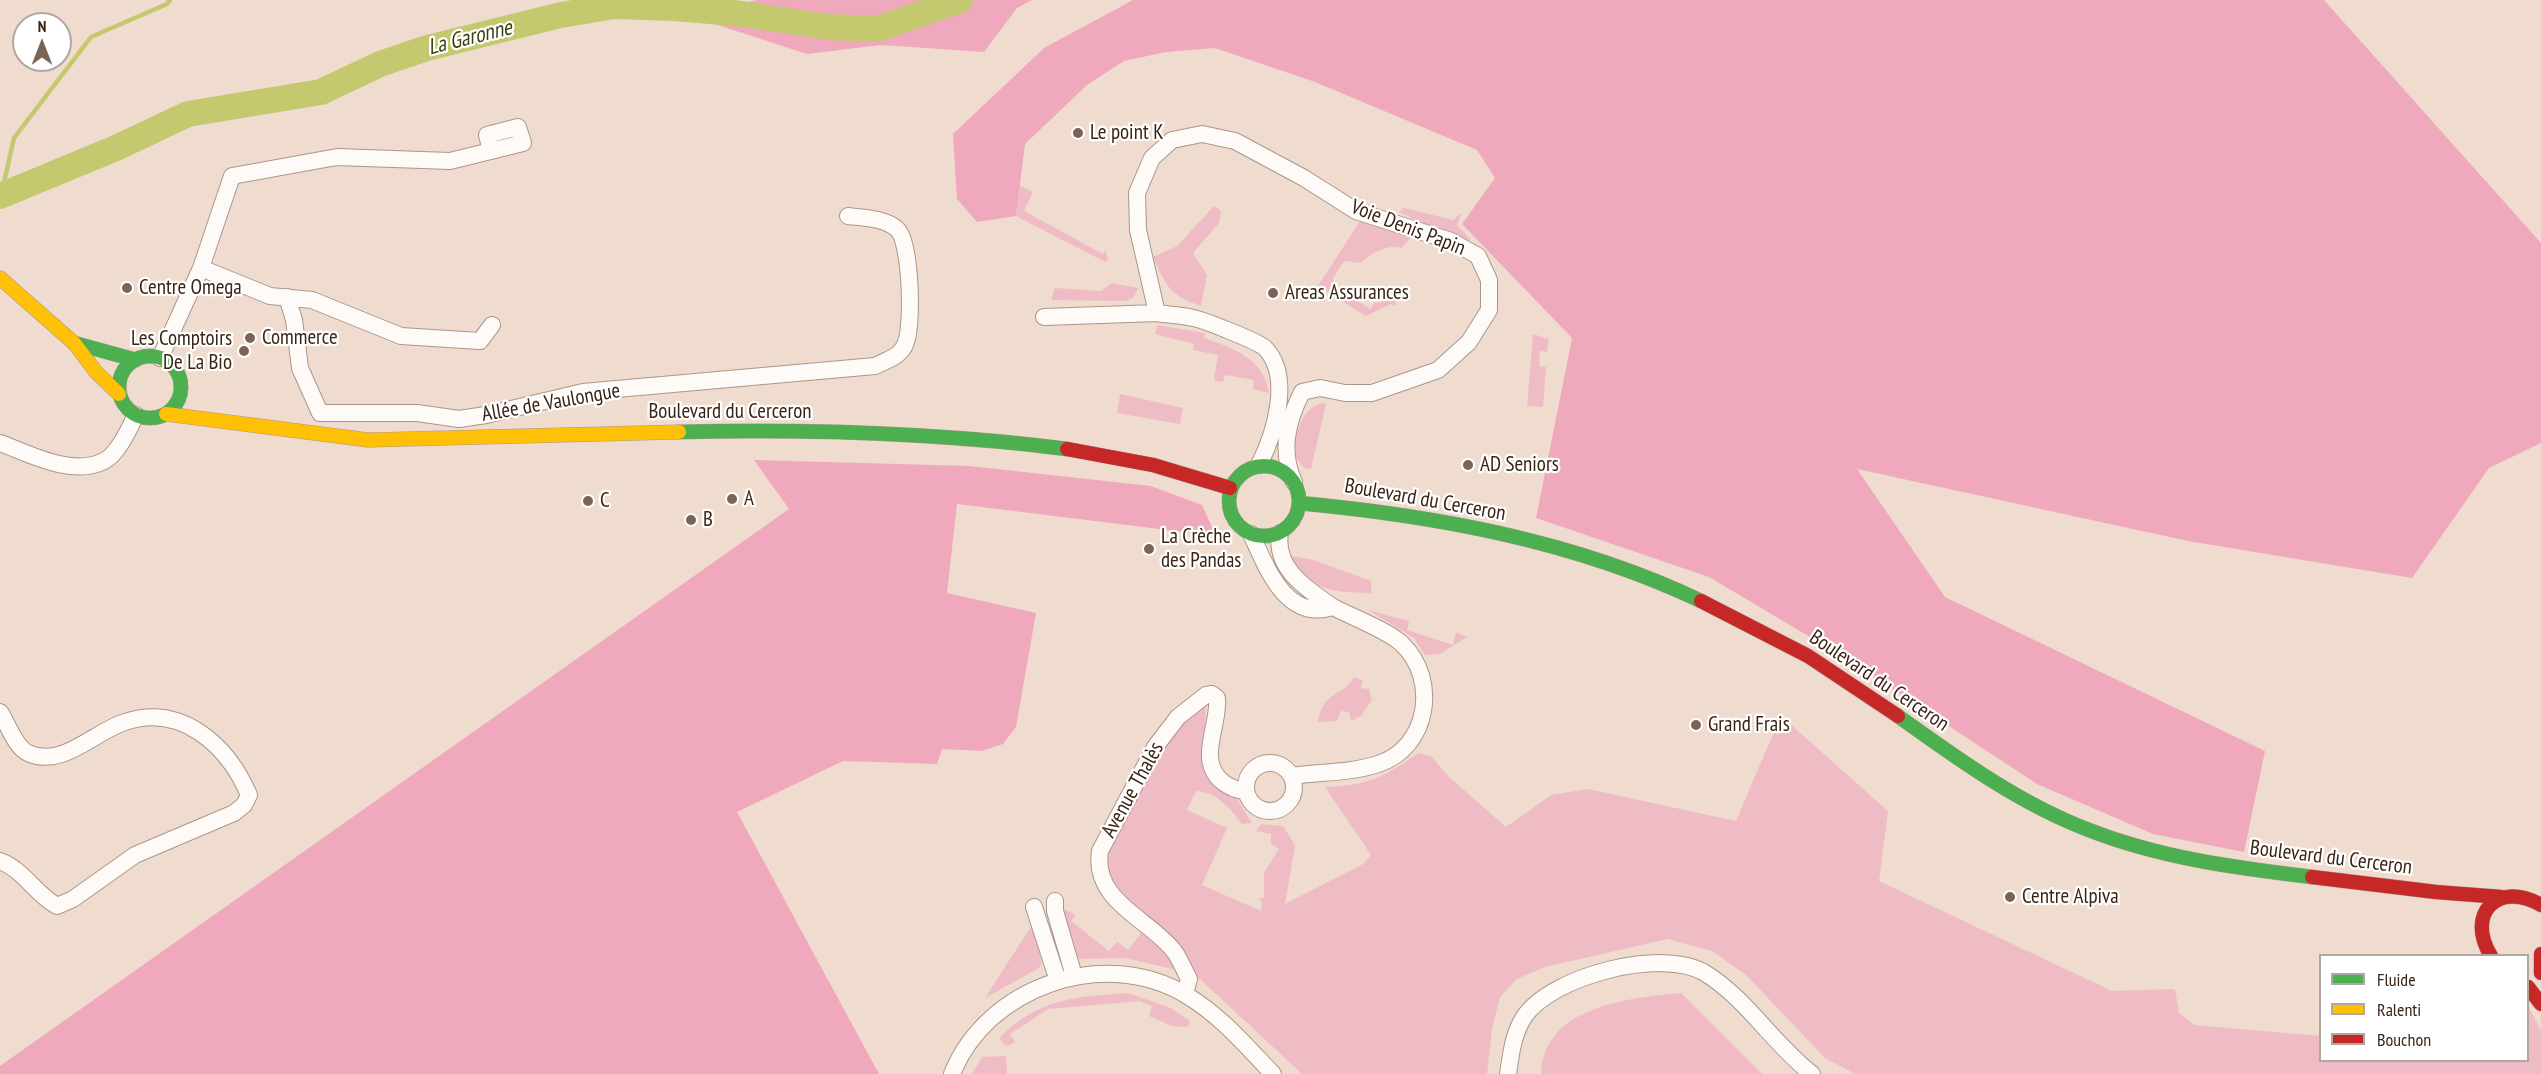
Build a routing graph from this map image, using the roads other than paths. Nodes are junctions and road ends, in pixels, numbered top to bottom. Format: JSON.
{"nodes":[{"id":1,"x":491,"y":151,"type":"dead end"},
{"id":2,"x":848,"y":216,"type":"dead end"},
{"id":3,"x":201,"y":268,"type":"junction"},
{"id":4,"x":0,"y":278,"type":"edge"},
{"id":5,"x":287,"y":297,"type":"junction"},
{"id":6,"x":1156,"y":313,"type":"junction"},
{"id":7,"x":1044,"y":317,"type":"dead end"},
{"id":8,"x":492,"y":325,"type":"dead end"},
{"id":9,"x":74,"y":343,"type":"junction"},
{"id":10,"x":160,"y":358,"type":"junction"},
{"id":11,"x":136,"y":360,"type":"junction"},
{"id":12,"x":181,"y":383,"type":"junction"},
{"id":13,"x":119,"y":394,"type":"junction"},
{"id":14,"x":195,"y":394,"type":"dead end"},
{"id":15,"x":209,"y":406,"type":"dead end"},
{"id":16,"x":166,"y":414,"type":"junction"},
{"id":17,"x":136,"y":415,"type":"junction"},
{"id":18,"x":226,"y":418,"type":"junction"},
{"id":19,"x":0,"y":443,"type":"edge"},
{"id":20,"x":1259,"y":465,"type":"junction"},
{"id":21,"x":1294,"y":482,"type":"junction"},
{"id":22,"x":1230,"y":488,"type":"junction"},
{"id":23,"x":1299,"y":503,"type":"junction"},
{"id":24,"x":1280,"y":533,"type":"junction"},
{"id":25,"x":1251,"y":534,"type":"junction"},
{"id":26,"x":1326,"y":610,"type":"junction"},
{"id":27,"x":0,"y":712,"type":"edge"},
{"id":28,"x":1292,"y":776,"type":"junction"},
{"id":29,"x":1245,"y":791,"type":"junction"},
{"id":30,"x":0,"y":861,"type":"edge"},
{"id":31,"x":2541,"y":888,"type":"edge"},
{"id":32,"x":2433,"y":892,"type":"junction"},
{"id":33,"x":2526,"y":896,"type":"junction"},
{"id":34,"x":2501,"y":897,"type":"junction"},
{"id":35,"x":1055,"y":901,"type":"dead end"},
{"id":36,"x":2541,"y":905,"type":"edge"},
{"id":37,"x":1034,"y":907,"type":"dead end"},
{"id":38,"x":2472,"y":918,"type":"junction"},
{"id":39,"x":2490,"y":954,"type":"edge"},
{"id":40,"x":2541,"y":954,"type":"edge"},
{"id":41,"x":2541,"y":973,"type":"edge"},
{"id":42,"x":1066,"y":978,"type":"junction"},
{"id":43,"x":2529,"y":988,"type":"edge"},
{"id":44,"x":1185,"y":994,"type":"junction"},
{"id":45,"x":2541,"y":1004,"type":"edge"},
{"id":46,"x":952,"y":1074,"type":"edge"},
{"id":47,"x":1273,"y":1074,"type":"edge"},
{"id":48,"x":1508,"y":1074,"type":"edge"},
{"id":49,"x":1812,"y":1074,"type":"edge"}],
"edges":[{"from":1,"to":3,"type":"street"},
{"from":2,"to":5,"type":"street","name":"Allée de Vaulongue"},
{"from":3,"to":5,"type":"street"},
{"from":3,"to":10,"type":"street"},
{"from":4,"to":9,"type":"main road"},
{"from":5,"to":8,"type":"street"},
{"from":6,"to":7,"type":"street"},
{"from":6,"to":20,"type":"street"},
{"from":6,"to":21,"type":"street","name":"Voie Denis Papin"},
{"from":9,"to":11,"type":"main road"},
{"from":9,"to":13,"type":"main road"},
{"from":10,"to":11,"type":"main road"},
{"from":10,"to":12,"type":"main road"},
{"from":11,"to":13,"type":"main road"},
{"from":12,"to":14,"type":"main road"},
{"from":12,"to":16,"type":"main road"},
{"from":13,"to":17,"type":"main road"},
{"from":15,"to":18,"type":"main road","name":"Boulevard du Cerceron"},
{"from":16,"to":17,"type":"main road"},
{"from":16,"to":18,"type":"main road","name":"Boulevard du Cerceron"},
{"from":17,"to":19,"type":"street"},
{"from":18,"to":22,"type":"main road","name":"Boulevard du Cerceron"},
{"from":20,"to":21,"type":"main road"},
{"from":20,"to":22,"type":"main road"},
{"from":21,"to":23,"type":"main road"},
{"from":22,"to":25,"type":"main road"},
{"from":23,"to":24,"type":"main road"},
{"from":23,"to":32,"type":"main road","name":"Boulevard du Cerceron"},
{"from":24,"to":25,"type":"main road"},
{"from":24,"to":26,"type":"street"},
{"from":25,"to":26,"type":"street"},
{"from":26,"to":28,"type":"street"},
{"from":27,"to":30,"type":"street"},
{"from":28,"to":29,"type":"street"},
{"from":28,"to":29,"type":"street"},
{"from":29,"to":44,"type":"street","name":"Avenue Thalès"},
{"from":31,"to":33,"type":"main road"},
{"from":32,"to":34,"type":"main road","name":"Boulevard du Cerceron"},
{"from":32,"to":38,"type":"main road","name":"Boulevard du Cerceron"},
{"from":33,"to":34,"type":"main road","name":"Boulevard du Cerceron"},
{"from":33,"to":36,"type":"main road"},
{"from":34,"to":38,"type":"main road"},
{"from":35,"to":42,"type":"street"},
{"from":37,"to":42,"type":"street"},
{"from":38,"to":39,"type":"main road"},
{"from":40,"to":41,"type":"main road"},
{"from":42,"to":44,"type":"street"},
{"from":42,"to":46,"type":"street"},
{"from":43,"to":45,"type":"main road"},
{"from":44,"to":47,"type":"street"},
{"from":48,"to":49,"type":"street"}]}
